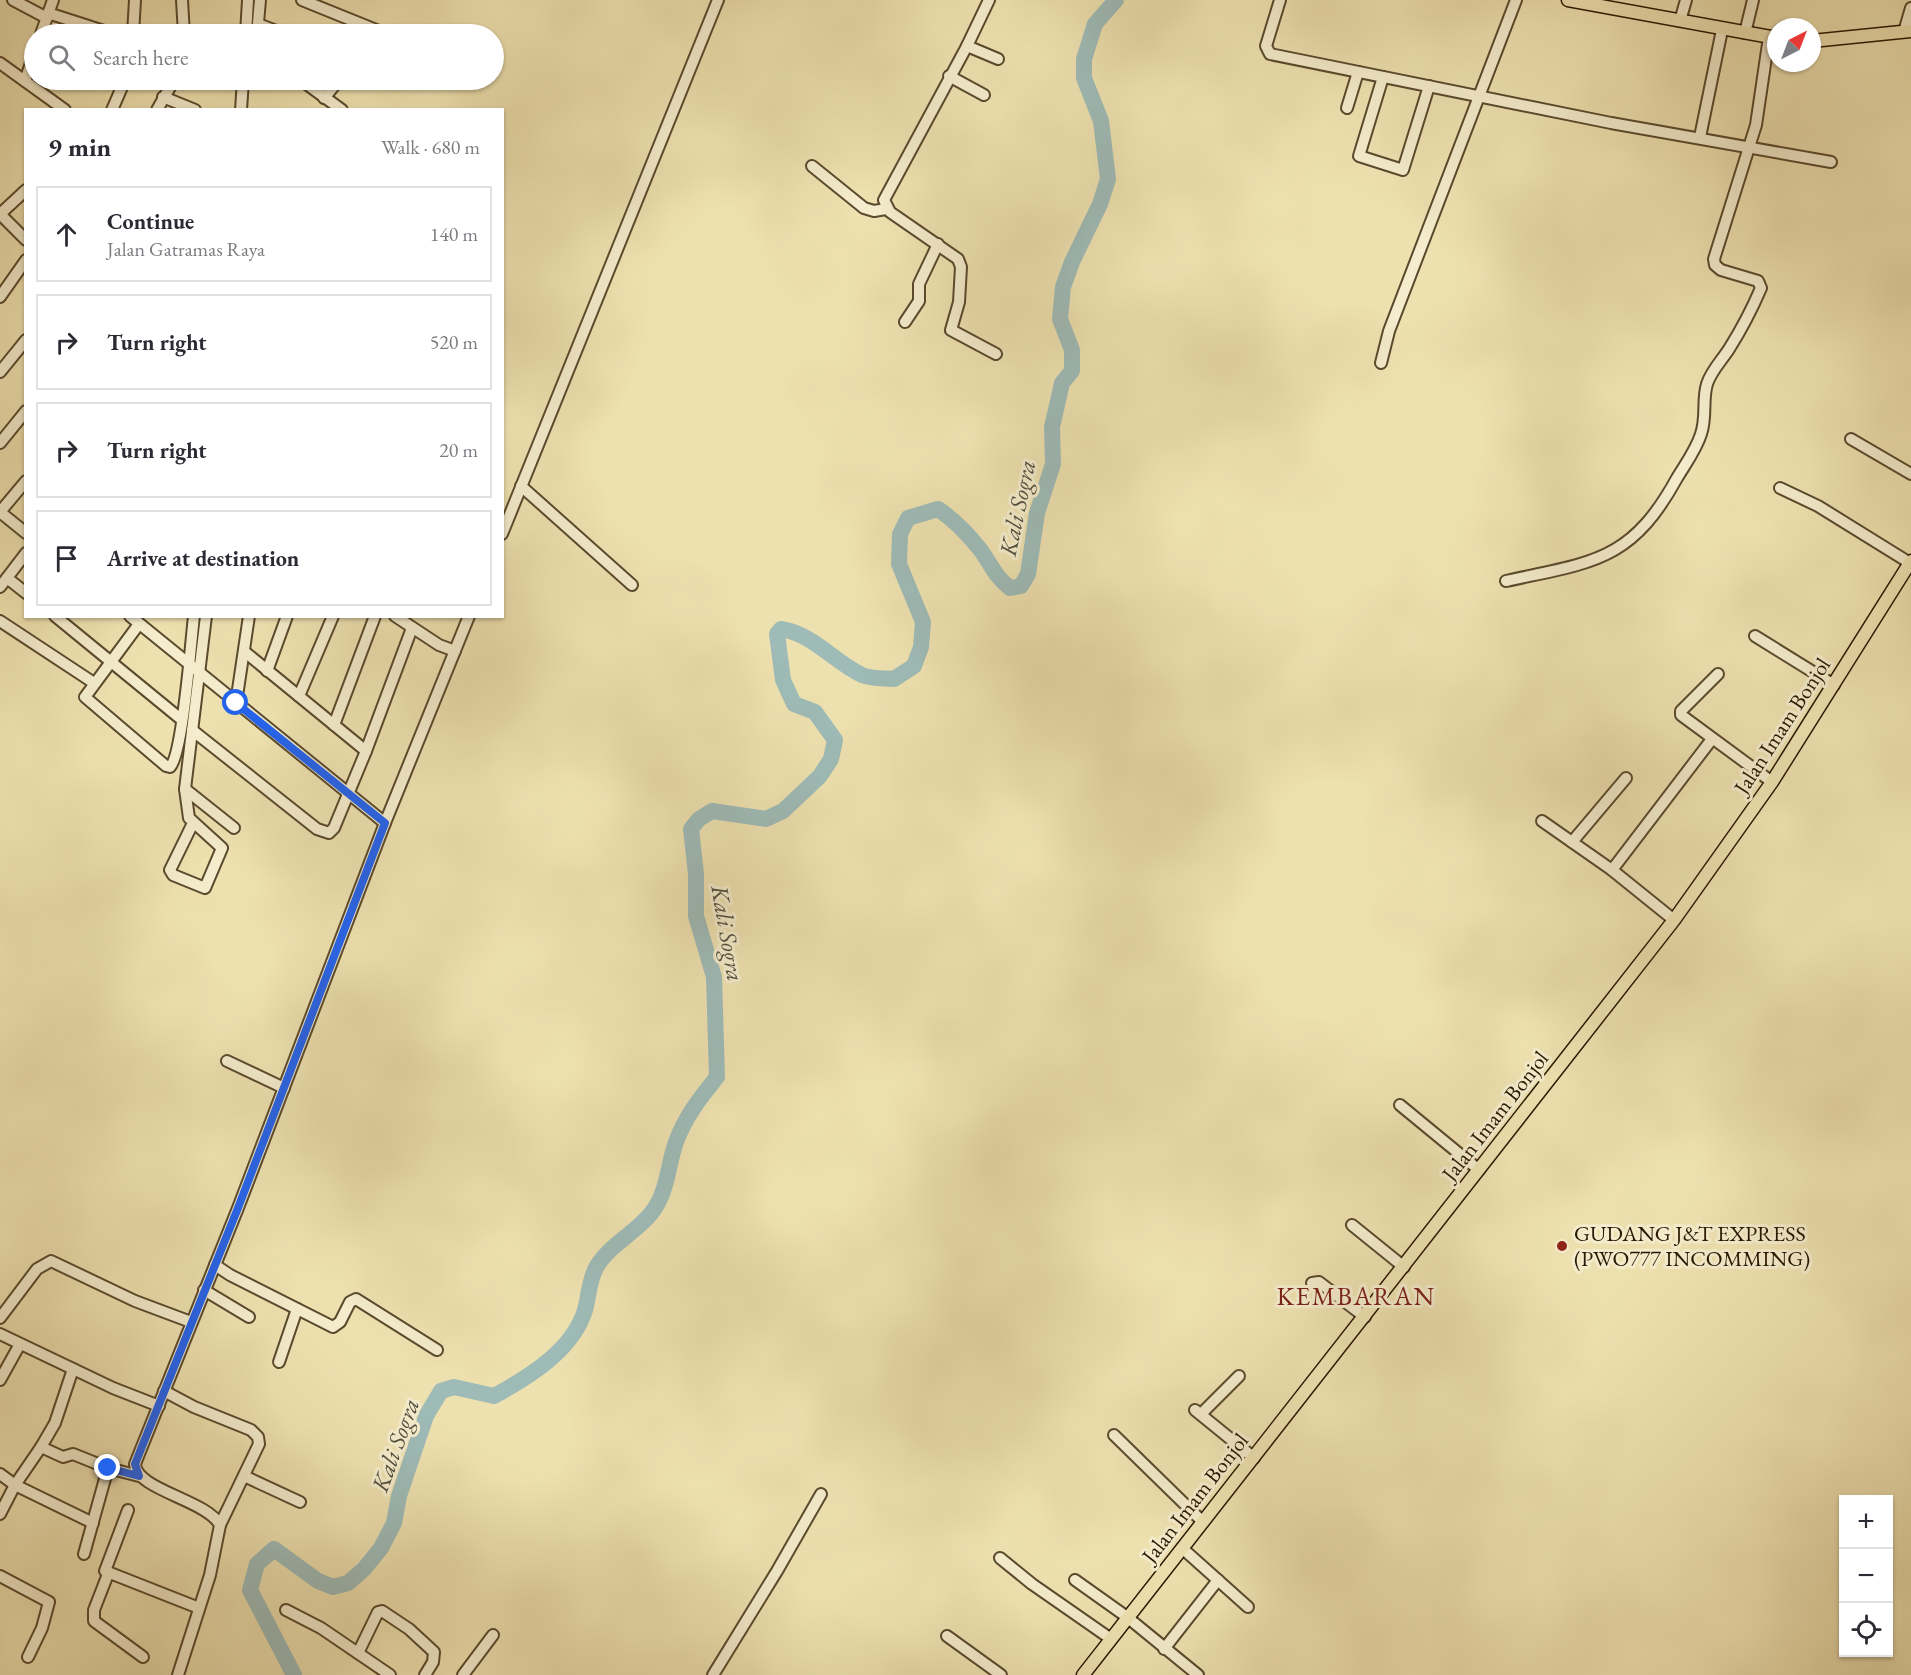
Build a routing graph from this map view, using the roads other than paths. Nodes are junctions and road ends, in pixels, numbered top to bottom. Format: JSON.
{"nodes":[{"id":1,"x":13,"y":0,"type":"edge"},
{"id":2,"x":53,"y":0,"type":"edge"},
{"id":3,"x":135,"y":0,"type":"edge"},
{"id":4,"x":182,"y":0,"type":"edge"},
{"id":5,"x":248,"y":0,"type":"edge"},
{"id":6,"x":260,"y":0,"type":"edge"},
{"id":7,"x":302,"y":0,"type":"edge"},
{"id":8,"x":718,"y":0,"type":"edge"},
{"id":9,"x":989,"y":0,"type":"edge"},
{"id":10,"x":1280,"y":0,"type":"edge"},
{"id":11,"x":1516,"y":0,"type":"edge"},
{"id":12,"x":1568,"y":0,"type":"edge"},
{"id":13,"x":1686,"y":0,"type":"edge"},
{"id":14,"x":1753,"y":0,"type":"edge"},
{"id":15,"x":1911,"y":8,"type":"edge"},
{"id":16,"x":47,"y":16,"type":"junction"},
{"id":17,"x":1680,"y":21,"type":"junction"},
{"id":18,"x":44,"y":24,"type":"edge"},
{"id":19,"x":77,"y":24,"type":"edge"},
{"id":20,"x":134,"y":24,"type":"edge"},
{"id":21,"x":183,"y":24,"type":"edge"},
{"id":22,"x":247,"y":24,"type":"edge"},
{"id":23,"x":258,"y":24,"type":"edge"},
{"id":24,"x":359,"y":24,"type":"edge"},
{"id":25,"x":1722,"y":30,"type":"junction"},
{"id":26,"x":1908,"y":32,"type":"edge"},
{"id":27,"x":1744,"y":33,"type":"junction"},
{"id":28,"x":1767,"y":37,"type":"edge"},
{"id":29,"x":1821,"y":40,"type":"edge"},
{"id":30,"x":968,"y":46,"type":"junction"},
{"id":31,"x":998,"y":58,"type":"dead end"},
{"id":32,"x":0,"y":64,"type":"edge"},
{"id":33,"x":1767,"y":67,"type":"edge"},
{"id":34,"x":1358,"y":72,"type":"junction"},
{"id":35,"x":949,"y":76,"type":"junction"},
{"id":36,"x":1383,"y":77,"type":"junction"},
{"id":37,"x":24,"y":80,"type":"edge"},
{"id":38,"x":1429,"y":86,"type":"junction"},
{"id":39,"x":37,"y":90,"type":"edge"},
{"id":40,"x":121,"y":90,"type":"edge"},
{"id":41,"x":168,"y":90,"type":"edge"},
{"id":42,"x":242,"y":90,"type":"edge"},
{"id":43,"x":314,"y":90,"type":"edge"},
{"id":44,"x":331,"y":90,"type":"edge"},
{"id":45,"x":984,"y":95,"type":"dead end"},
{"id":46,"x":1480,"y":95,"type":"junction"},
{"id":47,"x":164,"y":97,"type":"junction"},
{"id":48,"x":324,"y":98,"type":"junction"},
{"id":49,"x":62,"y":108,"type":"edge"},
{"id":50,"x":113,"y":108,"type":"edge"},
{"id":51,"x":158,"y":108,"type":"edge"},
{"id":52,"x":190,"y":108,"type":"edge"},
{"id":53,"x":241,"y":108,"type":"edge"},
{"id":54,"x":339,"y":108,"type":"edge"},
{"id":55,"x":1347,"y":108,"type":"dead end"},
{"id":56,"x":1700,"y":137,"type":"junction"},
{"id":57,"x":1750,"y":146,"type":"junction"},
{"id":58,"x":1831,"y":162,"type":"dead end"},
{"id":59,"x":812,"y":166,"type":"dead end"},
{"id":60,"x":24,"y":192,"type":"edge"},
{"id":61,"x":886,"y":208,"type":"junction"},
{"id":62,"x":0,"y":214,"type":"edge"},
{"id":63,"x":24,"y":238,"type":"edge"},
{"id":64,"x":938,"y":243,"type":"junction"},
{"id":65,"x":24,"y":263,"type":"edge"},
{"id":66,"x":0,"y":279,"type":"edge"},
{"id":67,"x":9,"y":287,"type":"junction"},
{"id":68,"x":0,"y":297,"type":"edge"},
{"id":69,"x":905,"y":322,"type":"dead end"},
{"id":70,"x":24,"y":342,"type":"edge"},
{"id":71,"x":996,"y":354,"type":"dead end"},
{"id":72,"x":1381,"y":363,"type":"dead end"},
{"id":73,"x":0,"y":372,"type":"edge"},
{"id":74,"x":24,"y":413,"type":"edge"},
{"id":75,"x":1851,"y":439,"type":"dead end"},
{"id":76,"x":0,"y":443,"type":"edge"},
{"id":77,"x":1911,"y":474,"type":"edge"},
{"id":78,"x":24,"y":483,"type":"edge"},
{"id":79,"x":521,"y":486,"type":"junction"},
{"id":80,"x":1780,"y":488,"type":"dead end"},
{"id":81,"x":0,"y":512,"type":"edge"},
{"id":82,"x":504,"y":529,"type":"edge"},
{"id":83,"x":24,"y":531,"type":"edge"},
{"id":84,"x":24,"y":556,"type":"edge"},
{"id":85,"x":1910,"y":562,"type":"edge"},
{"id":86,"x":1506,"y":581,"type":"dead end"},
{"id":87,"x":4,"y":582,"type":"edge"},
{"id":88,"x":632,"y":585,"type":"dead end"},
{"id":89,"x":24,"y":591,"type":"edge"},
{"id":90,"x":57,"y":618,"type":"edge"},
{"id":91,"x":194,"y":618,"type":"edge"},
{"id":92,"x":206,"y":618,"type":"edge"},
{"id":93,"x":249,"y":618,"type":"edge"},
{"id":94,"x":286,"y":618,"type":"edge"},
{"id":95,"x":332,"y":618,"type":"edge"},
{"id":96,"x":374,"y":618,"type":"edge"},
{"id":97,"x":398,"y":618,"type":"edge"},
{"id":98,"x":468,"y":618,"type":"edge"},
{"id":99,"x":135,"y":620,"type":"edge"},
{"id":100,"x":0,"y":621,"type":"edge"},
{"id":101,"x":412,"y":628,"type":"junction"},
{"id":102,"x":1755,"y":636,"type":"dead end"},
{"id":103,"x":455,"y":651,"type":"junction"},
{"id":104,"x":245,"y":652,"type":"junction"},
{"id":105,"x":111,"y":662,"type":"junction"},
{"id":106,"x":188,"y":662,"type":"junction"},
{"id":107,"x":267,"y":670,"type":"junction"},
{"id":108,"x":200,"y":673,"type":"junction"},
{"id":109,"x":1718,"y":674,"type":"dead end"},
{"id":110,"x":94,"y":683,"type":"junction"},
{"id":111,"x":1834,"y":685,"type":"junction"},
{"id":112,"x":298,"y":696,"type":"junction"},
{"id":113,"x":236,"y":703,"type":"junction"},
{"id":114,"x":182,"y":720,"type":"junction"},
{"id":115,"x":334,"y":725,"type":"junction"},
{"id":116,"x":192,"y":730,"type":"junction"},
{"id":117,"x":1712,"y":739,"type":"junction"},
{"id":118,"x":366,"y":751,"type":"junction"},
{"id":119,"x":1626,"y":778,"type":"dead end"},
{"id":120,"x":1772,"y":782,"type":"junction"},
{"id":121,"x":184,"y":789,"type":"junction"},
{"id":122,"x":349,"y":794,"type":"junction"},
{"id":123,"x":1542,"y":821,"type":"dead end"},
{"id":124,"x":192,"y":823,"type":"junction"},
{"id":125,"x":385,"y":823,"type":"junction"},
{"id":126,"x":234,"y":828,"type":"dead end"},
{"id":127,"x":1572,"y":842,"type":"junction"},
{"id":128,"x":1612,"y":870,"type":"junction"},
{"id":129,"x":1674,"y":921,"type":"junction"},
{"id":130,"x":227,"y":1061,"type":"dead end"},
{"id":131,"x":284,"y":1089,"type":"junction"},
{"id":132,"x":1400,"y":1105,"type":"dead end"},
{"id":133,"x":1479,"y":1170,"type":"junction"},
{"id":134,"x":1352,"y":1225,"type":"dead end"},
{"id":135,"x":215,"y":1265,"type":"junction"},
{"id":136,"x":1404,"y":1267,"type":"junction"},
{"id":137,"x":1312,"y":1283,"type":"dead end"},
{"id":138,"x":204,"y":1290,"type":"junction"},
{"id":139,"x":297,"y":1309,"type":"junction"},
{"id":140,"x":249,"y":1317,"type":"dead end"},
{"id":141,"x":1365,"y":1317,"type":"junction"},
{"id":142,"x":0,"y":1318,"type":"edge"},
{"id":143,"x":191,"y":1322,"type":"junction"},
{"id":144,"x":0,"y":1334,"type":"edge"},
{"id":145,"x":20,"y":1344,"type":"junction"},
{"id":146,"x":437,"y":1350,"type":"dead end"},
{"id":147,"x":279,"y":1362,"type":"dead end"},
{"id":148,"x":73,"y":1369,"type":"junction"},
{"id":149,"x":1239,"y":1376,"type":"dead end"},
{"id":150,"x":0,"y":1380,"type":"edge"},
{"id":151,"x":164,"y":1391,"type":"junction"},
{"id":152,"x":159,"y":1406,"type":"junction"},
{"id":153,"x":1114,"y":1435,"type":"dead end"},
{"id":154,"x":41,"y":1447,"type":"junction"},
{"id":155,"x":1254,"y":1458,"type":"junction"},
{"id":156,"x":108,"y":1468,"type":"junction"},
{"id":157,"x":0,"y":1474,"type":"edge"},
{"id":158,"x":139,"y":1476,"type":"junction"},
{"id":159,"x":244,"y":1476,"type":"junction"},
{"id":160,"x":15,"y":1485,"type":"junction"},
{"id":161,"x":821,"y":1494,"type":"dead end"},
{"id":162,"x":300,"y":1502,"type":"dead end"},
{"id":163,"x":128,"y":1510,"type":"dead end"},
{"id":164,"x":0,"y":1514,"type":"edge"},
{"id":165,"x":1203,"y":1522,"type":"junction"},
{"id":166,"x":93,"y":1523,"type":"junction"},
{"id":167,"x":220,"y":1525,"type":"junction"},
{"id":168,"x":1182,"y":1548,"type":"junction"},
{"id":169,"x":84,"y":1554,"type":"dead end"},
{"id":170,"x":1000,"y":1558,"type":"dead end"},
{"id":171,"x":108,"y":1574,"type":"junction"},
{"id":172,"x":0,"y":1576,"type":"edge"},
{"id":173,"x":1075,"y":1580,"type":"dead end"},
{"id":174,"x":1218,"y":1580,"type":"junction"},
{"id":175,"x":1248,"y":1607,"type":"dead end"},
{"id":176,"x":200,"y":1608,"type":"junction"},
{"id":177,"x":286,"y":1610,"type":"dead end"},
{"id":178,"x":1127,"y":1617,"type":"junction"},
{"id":179,"x":493,"y":1635,"type":"dead end"},
{"id":180,"x":947,"y":1636,"type":"dead end"},
{"id":181,"x":1111,"y":1639,"type":"junction"},
{"id":182,"x":1164,"y":1649,"type":"junction"},
{"id":183,"x":358,"y":1653,"type":"junction"},
{"id":184,"x":28,"y":1657,"type":"dead end"},
{"id":185,"x":143,"y":1657,"type":"dead end"},
{"id":186,"x":178,"y":1675,"type":"edge"},
{"id":187,"x":390,"y":1675,"type":"edge"},
{"id":188,"x":425,"y":1675,"type":"edge"},
{"id":189,"x":463,"y":1675,"type":"edge"},
{"id":190,"x":712,"y":1675,"type":"edge"},
{"id":191,"x":1001,"y":1675,"type":"edge"},
{"id":192,"x":1083,"y":1675,"type":"edge"},
{"id":193,"x":1198,"y":1675,"type":"edge"}],
"edges":[{"from":1,"to":16,"type":"street"},
{"from":2,"to":16,"type":"street"},
{"from":3,"to":20,"type":"street"},
{"from":4,"to":21,"type":"street"},
{"from":5,"to":22,"type":"street"},
{"from":6,"to":23,"type":"street"},
{"from":7,"to":24,"type":"street"},
{"from":8,"to":79,"type":"street"},
{"from":9,"to":30,"type":"street"},
{"from":10,"to":34,"type":"street"},
{"from":11,"to":46,"type":"street"},
{"from":12,"to":17,"type":"main road"},
{"from":13,"to":17,"type":"street"},
{"from":14,"to":27,"type":"street"},
{"from":15,"to":26,"type":"street"},
{"from":16,"to":18,"type":"street"},
{"from":16,"to":19,"type":"street"},
{"from":17,"to":25,"type":"main road"},
{"from":25,"to":27,"type":"main road"},
{"from":25,"to":56,"type":"street"},
{"from":26,"to":29,"type":"main road"},
{"from":27,"to":28,"type":"main road"},
{"from":30,"to":31,"type":"street"},
{"from":30,"to":35,"type":"street"},
{"from":32,"to":37,"type":"street"},
{"from":33,"to":57,"type":"street"},
{"from":34,"to":36,"type":"street"},
{"from":34,"to":55,"type":"street"},
{"from":35,"to":45,"type":"street"},
{"from":35,"to":61,"type":"street"},
{"from":36,"to":38,"type":"street"},
{"from":36,"to":38,"type":"street"},
{"from":38,"to":46,"type":"street"},
{"from":39,"to":49,"type":"street"},
{"from":40,"to":50,"type":"street"},
{"from":41,"to":47,"type":"street"},
{"from":42,"to":53,"type":"street"},
{"from":43,"to":48,"type":"street"},
{"from":44,"to":48,"type":"street"},
{"from":46,"to":56,"type":"street"},
{"from":46,"to":72,"type":"street"},
{"from":47,"to":51,"type":"street"},
{"from":47,"to":52,"type":"street"},
{"from":48,"to":54,"type":"street"},
{"from":56,"to":57,"type":"street"},
{"from":57,"to":58,"type":"street"},
{"from":57,"to":86,"type":"street"},
{"from":59,"to":61,"type":"street"},
{"from":60,"to":62,"type":"street"},
{"from":61,"to":64,"type":"street"},
{"from":62,"to":63,"type":"street"},
{"from":64,"to":69,"type":"street"},
{"from":64,"to":71,"type":"street"},
{"from":65,"to":67,"type":"street"},
{"from":66,"to":67,"type":"street"},
{"from":67,"to":68,"type":"street"},
{"from":70,"to":73,"type":"street"},
{"from":74,"to":76,"type":"street"},
{"from":75,"to":77,"type":"street"},
{"from":78,"to":81,"type":"street"},
{"from":79,"to":82,"type":"street"},
{"from":79,"to":88,"type":"street"},
{"from":80,"to":85,"type":"street"},
{"from":81,"to":83,"type":"street"},
{"from":84,"to":87,"type":"street"},
{"from":85,"to":111,"type":"main road","name":"Jalan Imam Bonjol"},
{"from":87,"to":89,"type":"street"},
{"from":90,"to":105,"type":"street"},
{"from":91,"to":106,"type":"street"},
{"from":92,"to":108,"type":"street"},
{"from":93,"to":104,"type":"street"},
{"from":94,"to":107,"type":"street"},
{"from":95,"to":112,"type":"street"},
{"from":96,"to":115,"type":"street"},
{"from":97,"to":101,"type":"street"},
{"from":98,"to":103,"type":"street"},
{"from":99,"to":105,"type":"street"},
{"from":99,"to":106,"type":"street"},
{"from":100,"to":110,"type":"street"},
{"from":101,"to":103,"type":"street"},
{"from":101,"to":118,"type":"street"},
{"from":102,"to":111,"type":"street"},
{"from":103,"to":125,"type":"street"},
{"from":104,"to":107,"type":"street"},
{"from":104,"to":113,"type":"street"},
{"from":105,"to":110,"type":"street"},
{"from":105,"to":114,"type":"street"},
{"from":106,"to":108,"type":"street"},
{"from":106,"to":114,"type":"street"},
{"from":107,"to":112,"type":"street"},
{"from":108,"to":113,"type":"street"},
{"from":108,"to":116,"type":"street"},
{"from":109,"to":117,"type":"street"},
{"from":110,"to":114,"type":"street"},
{"from":111,"to":120,"type":"main road","name":"Jalan Imam Bonjol"},
{"from":112,"to":115,"type":"street"},
{"from":113,"to":122,"type":"street"},
{"from":115,"to":118,"type":"street"},
{"from":116,"to":121,"type":"street"},
{"from":116,"to":122,"type":"street"},
{"from":117,"to":120,"type":"street"},
{"from":117,"to":128,"type":"street"},
{"from":118,"to":122,"type":"street"},
{"from":119,"to":127,"type":"street"},
{"from":120,"to":129,"type":"main road","name":"Jalan Imam Bonjol"},
{"from":121,"to":124,"type":"street"},
{"from":121,"to":126,"type":"street"},
{"from":122,"to":125,"type":"street"},
{"from":123,"to":127,"type":"street"},
{"from":124,"to":124,"type":"street"},
{"from":125,"to":131,"type":"street"},
{"from":127,"to":128,"type":"street"},
{"from":128,"to":129,"type":"street"},
{"from":129,"to":133,"type":"main road","name":"Jalan Imam Bonjol"},
{"from":130,"to":131,"type":"street"},
{"from":131,"to":135,"type":"street"},
{"from":132,"to":133,"type":"street"},
{"from":133,"to":136,"type":"main road","name":"Jalan Imam Bonjol"},
{"from":134,"to":136,"type":"street"},
{"from":135,"to":138,"type":"street"},
{"from":135,"to":139,"type":"street"},
{"from":136,"to":141,"type":"main road","name":"Jalan Imam Bonjol"},
{"from":137,"to":141,"type":"street"},
{"from":138,"to":140,"type":"street"},
{"from":138,"to":143,"type":"street"},
{"from":139,"to":146,"type":"street"},
{"from":139,"to":147,"type":"street"},
{"from":141,"to":155,"type":"main road","name":"Jalan Imam Bonjol"},
{"from":142,"to":143,"type":"street"},
{"from":143,"to":151,"type":"street"},
{"from":144,"to":145,"type":"street"},
{"from":145,"to":148,"type":"street"},
{"from":145,"to":150,"type":"street"},
{"from":148,"to":152,"type":"street"},
{"from":148,"to":154,"type":"street"},
{"from":149,"to":155,"type":"street"},
{"from":151,"to":152,"type":"street"},
{"from":151,"to":159,"type":"street"},
{"from":152,"to":158,"type":"street"},
{"from":153,"to":165,"type":"street"},
{"from":154,"to":156,"type":"street"},
{"from":154,"to":160,"type":"street"},
{"from":155,"to":165,"type":"main road","name":"Jalan Imam Bonjol"},
{"from":156,"to":158,"type":"street"},
{"from":156,"to":166,"type":"street"},
{"from":157,"to":160,"type":"street"},
{"from":158,"to":167,"type":"street"},
{"from":159,"to":162,"type":"street"},
{"from":159,"to":167,"type":"street"},
{"from":160,"to":164,"type":"street"},
{"from":160,"to":166,"type":"street"},
{"from":161,"to":190,"type":"street"},
{"from":163,"to":171,"type":"street"},
{"from":165,"to":168,"type":"main road","name":"Jalan Imam Bonjol"},
{"from":166,"to":169,"type":"street"},
{"from":167,"to":176,"type":"street"},
{"from":168,"to":174,"type":"street"},
{"from":168,"to":178,"type":"main road","name":"Jalan Imam Bonjol"},
{"from":170,"to":181,"type":"street"},
{"from":171,"to":176,"type":"street"},
{"from":171,"to":185,"type":"street"},
{"from":172,"to":184,"type":"street"},
{"from":173,"to":178,"type":"street"},
{"from":174,"to":175,"type":"street"},
{"from":174,"to":182,"type":"street"},
{"from":176,"to":186,"type":"street"},
{"from":177,"to":183,"type":"street"},
{"from":178,"to":181,"type":"main road","name":"Jalan Imam Bonjol"},
{"from":178,"to":182,"type":"street"},
{"from":179,"to":189,"type":"street"},
{"from":180,"to":191,"type":"street"},
{"from":181,"to":192,"type":"main road","name":"Jalan Imam Bonjol"},
{"from":182,"to":193,"type":"street"},
{"from":183,"to":187,"type":"street"},
{"from":183,"to":188,"type":"street"}]}
